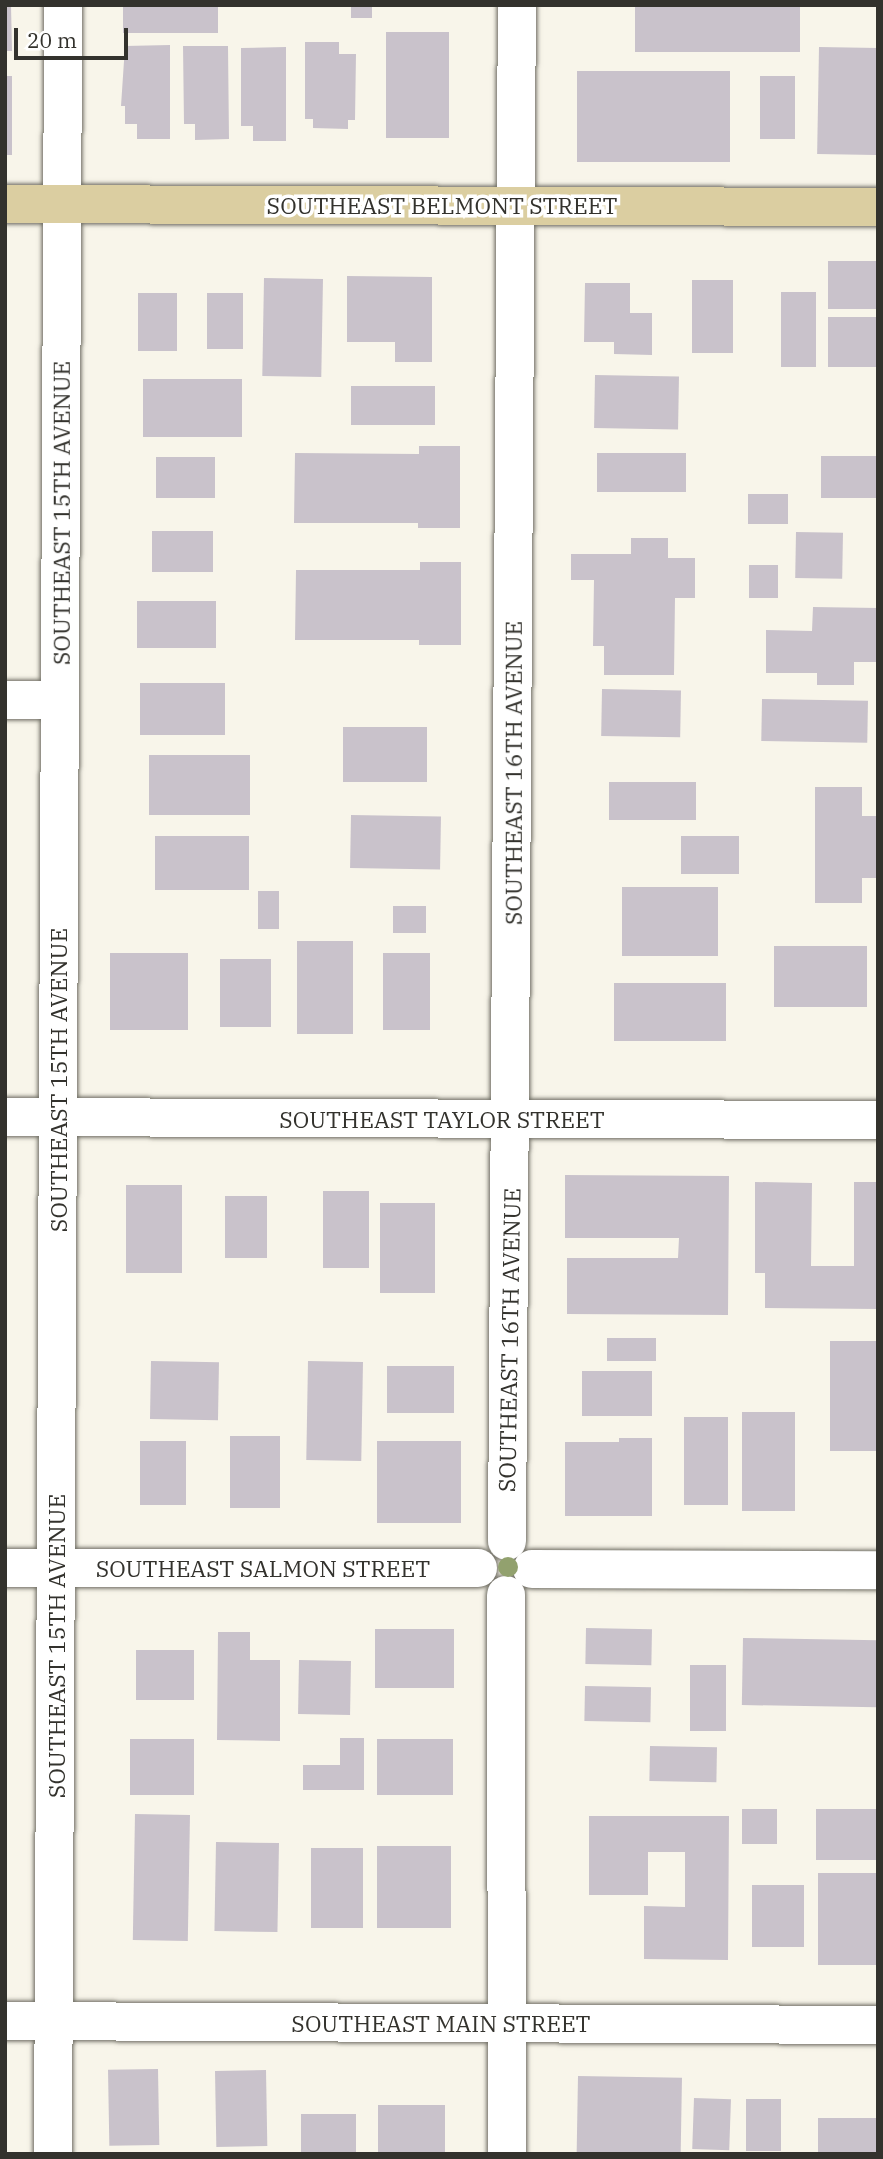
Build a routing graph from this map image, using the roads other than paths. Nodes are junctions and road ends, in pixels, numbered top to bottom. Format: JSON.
{"nodes":[{"id":1,"x":63,"y":5,"type":"edge"},
{"id":2,"x":517,"y":5,"type":"edge"},
{"id":3,"x":5,"y":204,"type":"edge"},
{"id":4,"x":62,"y":204,"type":"junction"},
{"id":5,"x":516,"y":204,"type":"junction"},
{"id":6,"x":878,"y":207,"type":"edge"},
{"id":7,"x":5,"y":700,"type":"edge"},
{"id":8,"x":60,"y":700,"type":"junction"},
{"id":9,"x":5,"y":1118,"type":"edge"},
{"id":10,"x":58,"y":1118,"type":"junction"},
{"id":11,"x":511,"y":1119,"type":"junction"},
{"id":12,"x":878,"y":1120,"type":"edge"},
{"id":13,"x":507,"y":1541,"type":"junction"},
{"id":14,"x":5,"y":1568,"type":"edge"},
{"id":15,"x":56,"y":1568,"type":"junction"},
{"id":16,"x":478,"y":1568,"type":"junction"},
{"id":17,"x":878,"y":1570,"type":"edge"},
{"id":18,"x":519,"y":1582,"type":"junction"},
{"id":19,"x":5,"y":2021,"type":"edge"},
{"id":20,"x":54,"y":2022,"type":"junction"},
{"id":21,"x":507,"y":2024,"type":"junction"},
{"id":22,"x":878,"y":2025,"type":"edge"},
{"id":23,"x":53,"y":2154,"type":"edge"},
{"id":24,"x":507,"y":2154,"type":"edge"}],
"edges":[{"from":1,"to":4,"type":"street","name":"SOUTHEAST 15TH AVENUE"},
{"from":2,"to":5,"type":"street","name":"SOUTHEAST 16TH AVENUE"},
{"from":3,"to":4,"type":"main road","name":"SOUTHEAST BELMONT STREET"},
{"from":4,"to":5,"type":"main road","name":"SOUTHEAST BELMONT STREET"},
{"from":4,"to":8,"type":"street","name":"SOUTHEAST 15TH AVENUE"},
{"from":5,"to":6,"type":"main road","name":"SOUTHEAST BELMONT STREET"},
{"from":5,"to":11,"type":"street","name":"SOUTHEAST 16TH AVENUE"},
{"from":7,"to":8,"type":"street"},
{"from":8,"to":10,"type":"street","name":"SOUTHEAST 15TH AVENUE"},
{"from":9,"to":10,"type":"street","name":"SOUTHEAST TAYLOR STREET"},
{"from":10,"to":11,"type":"street","name":"SOUTHEAST TAYLOR STREET"},
{"from":10,"to":15,"type":"street","name":"SOUTHEAST 15TH AVENUE"},
{"from":11,"to":12,"type":"street","name":"SOUTHEAST TAYLOR STREET"},
{"from":11,"to":13,"type":"street","name":"SOUTHEAST 16TH AVENUE"},
{"from":13,"to":16,"type":"street"},
{"from":13,"to":18,"type":"street"},
{"from":14,"to":15,"type":"street","name":"SOUTHEAST SALMON STREET"},
{"from":15,"to":16,"type":"street","name":"SOUTHEAST SALMON STREET"},
{"from":15,"to":20,"type":"street","name":"SOUTHEAST 15TH AVENUE"},
{"from":16,"to":18,"type":"street"},
{"from":17,"to":18,"type":"street"},
{"from":18,"to":21,"type":"street"},
{"from":19,"to":20,"type":"street","name":"SOUTHEAST MAIN STREET"},
{"from":20,"to":21,"type":"street","name":"SOUTHEAST MAIN STREET"},
{"from":20,"to":23,"type":"street","name":"SOUTHEAST 15TH AVENUE"},
{"from":21,"to":22,"type":"street","name":"SOUTHEAST MAIN STREET"},
{"from":21,"to":24,"type":"street"}]}
